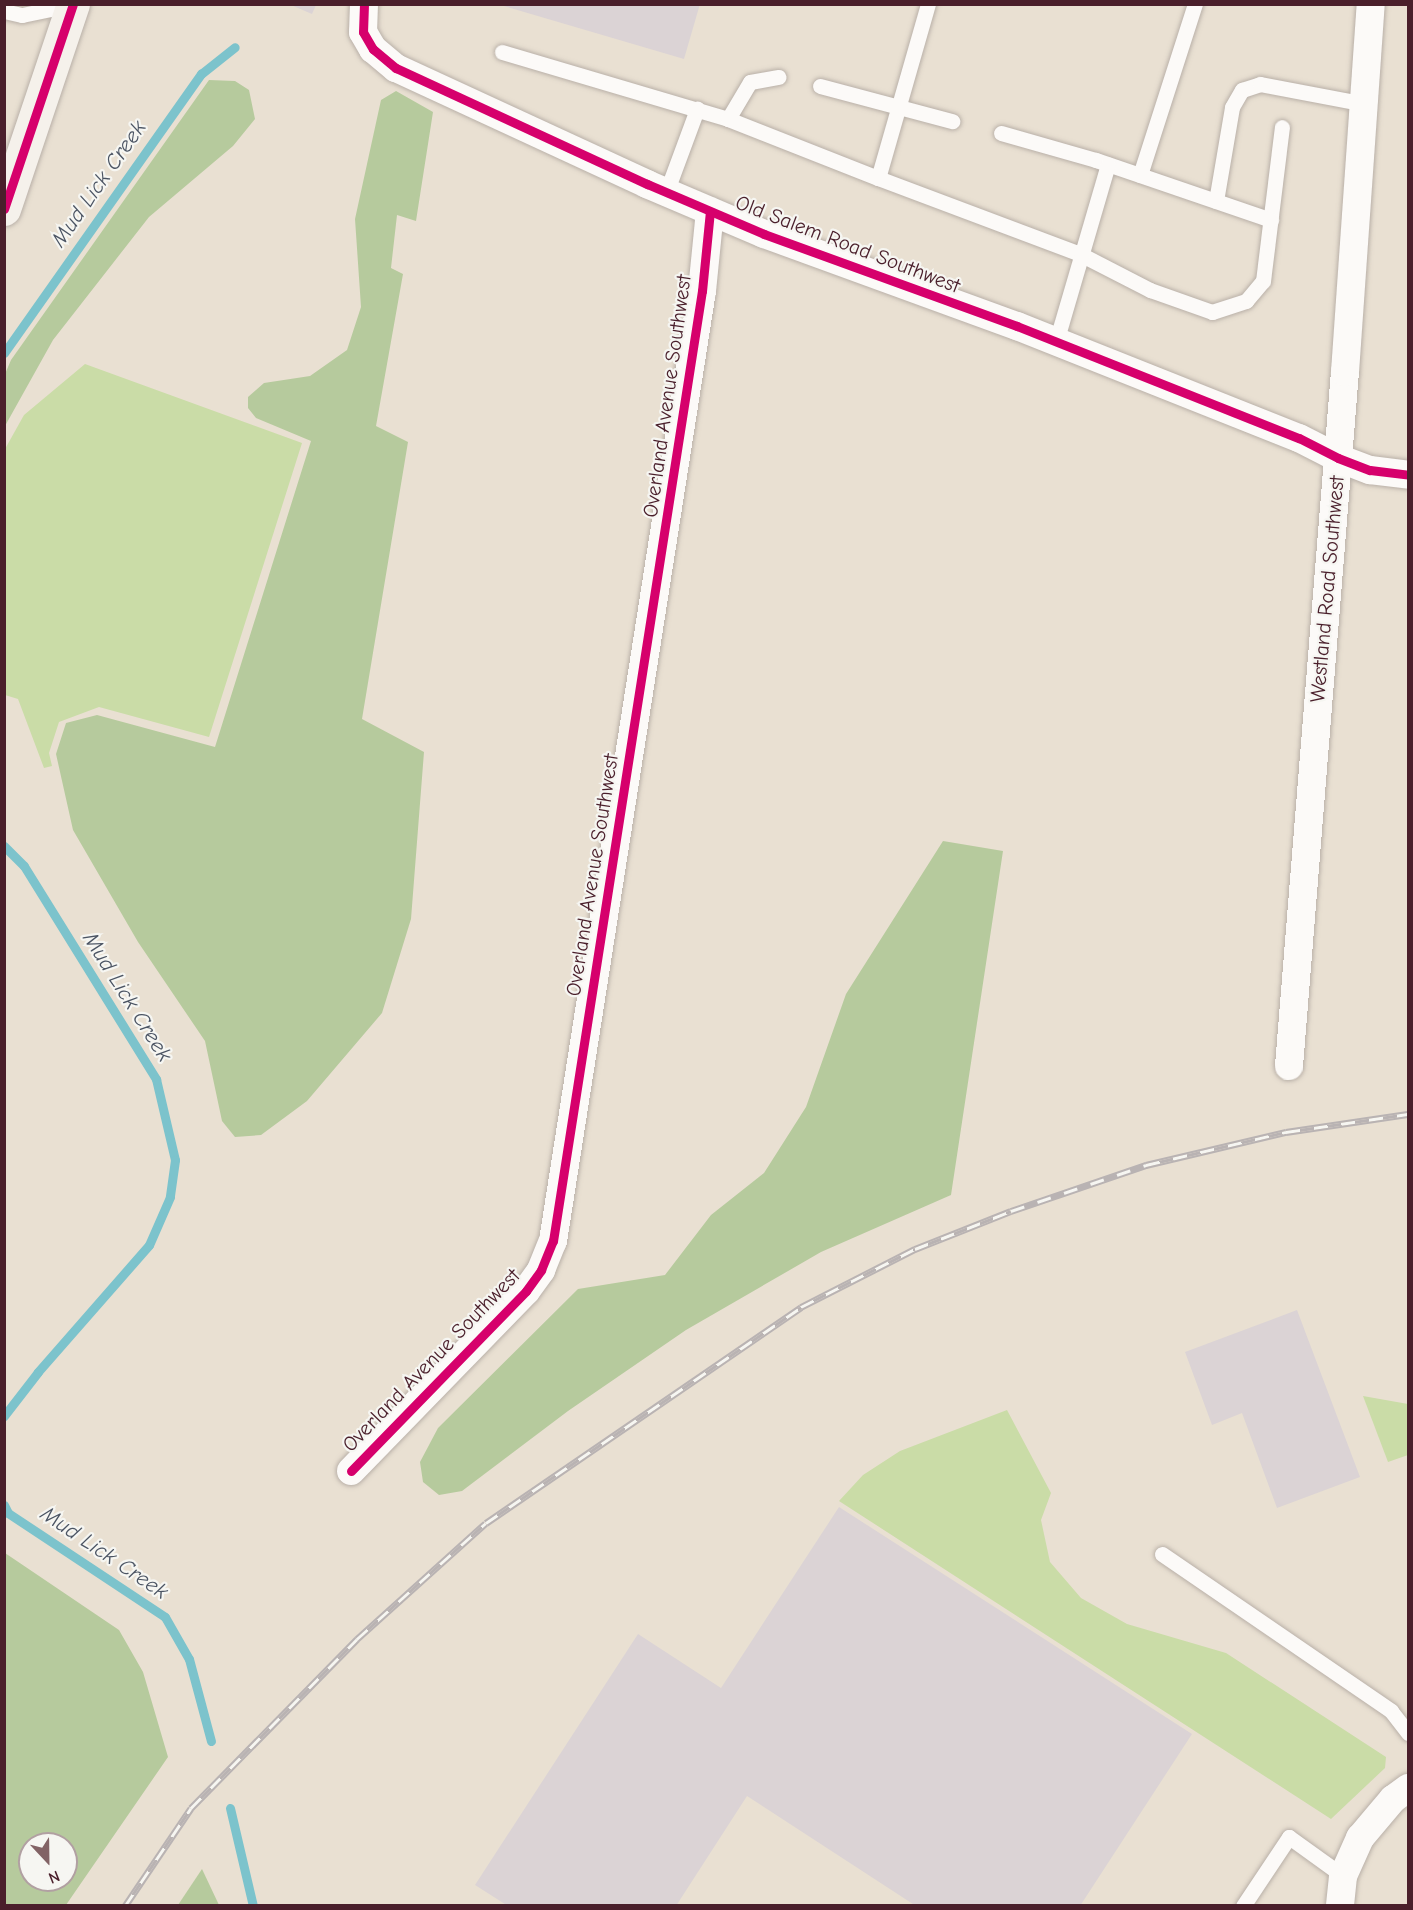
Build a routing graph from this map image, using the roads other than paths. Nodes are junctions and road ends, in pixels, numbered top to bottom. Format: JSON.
{"nodes":[{"id":1,"x":928,"y":4,"type":"edge"},
{"id":2,"x":1195,"y":4,"type":"edge"},
{"id":3,"x":1371,"y":4,"type":"edge"},
{"id":4,"x":73,"y":5,"type":"edge"},
{"id":5,"x":4,"y":11,"type":"edge"},
{"id":6,"x":364,"y":18,"type":"edge"},
{"id":7,"x":502,"y":52,"type":"dead end"},
{"id":8,"x":779,"y":76,"type":"dead end"},
{"id":9,"x":820,"y":86,"type":"dead end"},
{"id":10,"x":1361,"y":103,"type":"junction"},
{"id":11,"x":902,"y":106,"type":"junction"},
{"id":12,"x":697,"y":109,"type":"junction"},
{"id":13,"x":728,"y":118,"type":"junction"},
{"id":14,"x":952,"y":121,"type":"dead end"},
{"id":15,"x":1282,"y":127,"type":"dead end"},
{"id":16,"x":1001,"y":134,"type":"dead end"},
{"id":17,"x":1108,"y":164,"type":"junction"},
{"id":18,"x":1140,"y":175,"type":"junction"},
{"id":19,"x":878,"y":178,"type":"junction"},
{"id":20,"x":666,"y":193,"type":"junction"},
{"id":21,"x":1216,"y":201,"type":"junction"},
{"id":22,"x":4,"y":209,"type":"edge"},
{"id":23,"x":710,"y":211,"type":"junction"},
{"id":24,"x":1271,"y":220,"type":"junction"},
{"id":25,"x":1080,"y":254,"type":"junction"},
{"id":26,"x":1056,"y":342,"type":"junction"},
{"id":27,"x":1338,"y":458,"type":"junction"},
{"id":28,"x":1408,"y":475,"type":"edge"},
{"id":29,"x":1288,"y":1066,"type":"dead end"},
{"id":30,"x":351,"y":1471,"type":"dead end"},
{"id":31,"x":1162,"y":1554,"type":"dead end"},
{"id":32,"x":1408,"y":1733,"type":"edge"},
{"id":33,"x":1408,"y":1788,"type":"edge"},
{"id":34,"x":1342,"y":1876,"type":"junction"},
{"id":35,"x":1243,"y":1905,"type":"edge"},
{"id":36,"x":1340,"y":1905,"type":"edge"}],
"edges":[{"from":1,"to":11,"type":"lane"},
{"from":2,"to":18,"type":"lane"},
{"from":3,"to":10,"type":"street","name":"Westland Road Southwest"},
{"from":4,"to":5,"type":"lane"},
{"from":4,"to":22,"type":"street"},
{"from":6,"to":20,"type":"street","name":"Old Salem Road Southwest"},
{"from":7,"to":12,"type":"lane"},
{"from":8,"to":13,"type":"lane"},
{"from":9,"to":11,"type":"lane"},
{"from":10,"to":21,"type":"lane"},
{"from":10,"to":27,"type":"street","name":"Westland Road Southwest"},
{"from":11,"to":14,"type":"lane"},
{"from":11,"to":19,"type":"lane"},
{"from":12,"to":13,"type":"lane"},
{"from":12,"to":20,"type":"lane"},
{"from":13,"to":19,"type":"lane"},
{"from":15,"to":24,"type":"lane"},
{"from":16,"to":17,"type":"lane"},
{"from":17,"to":18,"type":"lane"},
{"from":17,"to":25,"type":"lane"},
{"from":18,"to":21,"type":"lane"},
{"from":19,"to":25,"type":"lane"},
{"from":20,"to":23,"type":"street","name":"Old Salem Road Southwest"},
{"from":21,"to":24,"type":"lane"},
{"from":23,"to":26,"type":"street","name":"Old Salem Road Southwest"},
{"from":23,"to":30,"type":"street","name":"Overland Avenue Southwest"},
{"from":24,"to":25,"type":"lane"},
{"from":25,"to":26,"type":"lane"},
{"from":26,"to":27,"type":"street","name":"Old Salem Road Southwest"},
{"from":27,"to":28,"type":"street","name":"Old Salem Road Southwest"},
{"from":27,"to":29,"type":"street","name":"Westland Road Southwest"},
{"from":31,"to":32,"type":"lane"},
{"from":33,"to":34,"type":"street"},
{"from":34,"to":35,"type":"lane"},
{"from":34,"to":36,"type":"street"}]}
